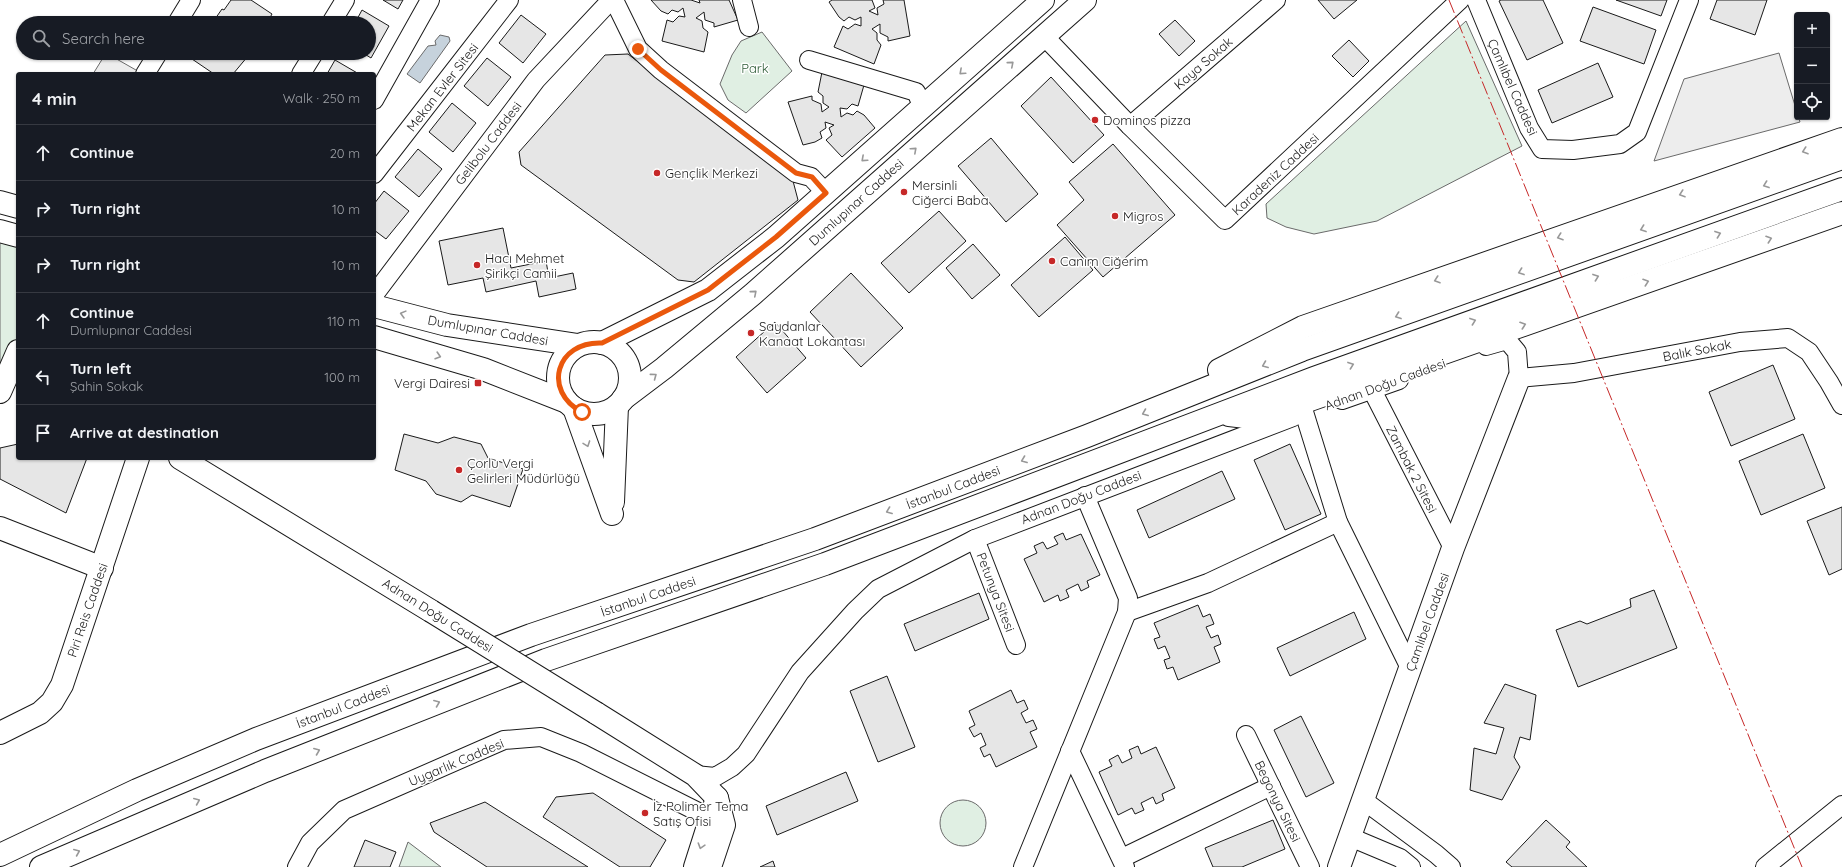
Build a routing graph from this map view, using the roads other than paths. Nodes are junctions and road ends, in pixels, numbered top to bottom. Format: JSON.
{"nodes":[{"id":1,"x":191,"y":0,"type":"edge"},
{"id":2,"x":345,"y":0,"type":"edge"},
{"id":3,"x":430,"y":0,"type":"edge"},
{"id":4,"x":509,"y":0,"type":"edge"},
{"id":5,"x":612,"y":0,"type":"edge"},
{"id":6,"x":742,"y":0,"type":"edge"},
{"id":7,"x":1043,"y":0,"type":"edge"},
{"id":8,"x":1085,"y":0,"type":"edge"},
{"id":9,"x":1276,"y":0,"type":"edge"},
{"id":10,"x":1460,"y":0,"type":"edge"},
{"id":11,"x":1476,"y":0,"type":"edge"},
{"id":12,"x":1689,"y":0,"type":"edge"},
{"id":13,"x":181,"y":16,"type":"edge"},
{"id":14,"x":335,"y":16,"type":"edge"},
{"id":15,"x":749,"y":27,"type":"dead end"},
{"id":16,"x":1044,"y":36,"type":"junction"},
{"id":17,"x":154,"y":60,"type":"edge"},
{"id":18,"x":310,"y":60,"type":"edge"},
{"id":19,"x":808,"y":60,"type":"dead end"},
{"id":20,"x":146,"y":72,"type":"edge"},
{"id":21,"x":302,"y":72,"type":"edge"},
{"id":22,"x":376,"y":96,"type":"edge"},
{"id":23,"x":923,"y":107,"type":"junction"},
{"id":24,"x":1130,"y":126,"type":"junction"},
{"id":25,"x":1842,"y":139,"type":"edge"},
{"id":26,"x":1842,"y":158,"type":"edge"},
{"id":27,"x":376,"y":171,"type":"edge"},
{"id":28,"x":1842,"y":190,"type":"edge"},
{"id":29,"x":826,"y":193,"type":"junction"},
{"id":30,"x":0,"y":202,"type":"edge"},
{"id":31,"x":16,"y":206,"type":"edge"},
{"id":32,"x":1842,"y":213,"type":"edge"},
{"id":33,"x":0,"y":231,"type":"edge"},
{"id":34,"x":16,"y":235,"type":"edge"},
{"id":35,"x":376,"y":292,"type":"edge"},
{"id":36,"x":376,"y":307,"type":"edge"},
{"id":37,"x":376,"y":338,"type":"edge"},
{"id":38,"x":602,"y":343,"type":"junction"},
{"id":39,"x":578,"y":346,"type":"junction"},
{"id":40,"x":16,"y":356,"type":"edge"},
{"id":41,"x":1519,"y":378,"type":"junction"},
{"id":42,"x":1202,"y":390,"type":"junction"},
{"id":43,"x":1372,"y":390,"type":"junction"},
{"id":44,"x":0,"y":392,"type":"edge"},
{"id":45,"x":620,"y":402,"type":"junction"},
{"id":46,"x":571,"y":405,"type":"junction"},
{"id":47,"x":1842,"y":406,"type":"edge"},
{"id":48,"x":1304,"y":412,"type":"junction"},
{"id":49,"x":1220,"y":414,"type":"junction"},
{"id":50,"x":137,"y":460,"type":"edge"},
{"id":51,"x":183,"y":460,"type":"edge"},
{"id":52,"x":1085,"y":496,"type":"junction"},
{"id":53,"x":1338,"y":522,"type":"junction"},
{"id":54,"x":0,"y":528,"type":"edge"},
{"id":55,"x":976,"y":539,"type":"junction"},
{"id":56,"x":1453,"y":548,"type":"junction"},
{"id":57,"x":102,"y":568,"type":"junction"},
{"id":58,"x":1127,"y":612,"type":"junction"},
{"id":59,"x":1016,"y":645,"type":"dead end"},
{"id":60,"x":1410,"y":668,"type":"junction"},
{"id":61,"x":0,"y":733,"type":"edge"},
{"id":62,"x":1246,"y":735,"type":"dead end"},
{"id":63,"x":1070,"y":751,"type":"junction"},
{"id":64,"x":695,"y":775,"type":"junction"},
{"id":65,"x":1271,"y":786,"type":"junction"},
{"id":66,"x":1363,"y":800,"type":"junction"},
{"id":67,"x":1842,"y":805,"type":"edge"},
{"id":68,"x":717,"y":813,"type":"junction"},
{"id":69,"x":1350,"y":837,"type":"junction"},
{"id":70,"x":0,"y":855,"type":"edge"},
{"id":71,"x":1123,"y":862,"type":"edge"},
{"id":72,"x":41,"y":867,"type":"edge"},
{"id":73,"x":297,"y":867,"type":"edge"},
{"id":74,"x":694,"y":867,"type":"edge"},
{"id":75,"x":710,"y":867,"type":"edge"},
{"id":76,"x":1023,"y":867,"type":"edge"},
{"id":77,"x":1310,"y":867,"type":"edge"},
{"id":78,"x":1339,"y":867,"type":"edge"},
{"id":79,"x":1411,"y":867,"type":"edge"},
{"id":80,"x":1451,"y":867,"type":"edge"},
{"id":81,"x":1765,"y":867,"type":"edge"}],
"edges":[{"from":1,"to":13,"type":"street"},
{"from":2,"to":14,"type":"street"},
{"from":3,"to":22,"type":"street"},
{"from":4,"to":27,"type":"street","name":"Mekan Evler Sitesi"},
{"from":5,"to":29,"type":"street"},
{"from":5,"to":35,"type":"street","name":"Gelibolu Caddesi"},
{"from":6,"to":15,"type":"street"},
{"from":7,"to":23,"type":"main road","name":"Dumlupınar Caddesi","one_way":true},
{"from":8,"to":16,"type":"main road","name":"Dumlupınar Caddesi"},
{"from":9,"to":24,"type":"street","name":"Kaya Sokak"},
{"from":10,"to":24,"type":"street","name":"Karadeniz Caddesi"},
{"from":11,"to":12,"type":"street","name":"Çamlıbel Caddesi"},
{"from":16,"to":24,"type":"street","name":"Karadeniz Caddesi"},
{"from":45,"to":16,"type":"main road","name":"Dumlupınar Caddesi","one_way":true},
{"from":17,"to":20,"type":"street"},
{"from":18,"to":21,"type":"street"},
{"from":19,"to":23,"type":"street"},
{"from":23,"to":29,"type":"main road","name":"Dumlupınar Caddesi","one_way":true},
{"from":25,"to":42,"type":"main road","one_way":true},
{"from":26,"to":42,"type":"main road","name":"İstanbul Caddesi","one_way":true},
{"from":49,"to":28,"type":"main road","name":"İstanbul Caddesi","one_way":true},
{"from":29,"to":38,"type":"main road","name":"Dumlupınar Caddesi"},
{"from":30,"to":31,"type":"main road"},
{"from":49,"to":32,"type":"main road","one_way":true},
{"from":33,"to":34,"type":"main road"},
{"from":39,"to":36,"type":"main road","name":"Dumlupınar Caddesi","one_way":true},
{"from":37,"to":46,"type":"main road","one_way":true},
{"from":38,"to":39,"type":"main road"},
{"from":38,"to":45,"type":"main road"},
{"from":39,"to":46,"type":"main road"},
{"from":40,"to":44,"type":"main road"},
{"from":41,"to":43,"type":"street","name":"Adnan Doğu Caddesi"},
{"from":41,"to":47,"type":"street","name":"Balık Sokak"},
{"from":41,"to":56,"type":"main road","name":"Çamlıbel Caddesi"},
{"from":42,"to":70,"type":"main road","name":"İstanbul Caddesi","one_way":true},
{"from":43,"to":48,"type":"street","name":"Adnan Doğu Caddesi"},
{"from":43,"to":56,"type":"street","name":"Zambak 2 Sitesi"},
{"from":45,"to":46,"type":"main road"},
{"from":46,"to":45,"type":"main road","one_way":true},
{"from":48,"to":52,"type":"street","name":"Adnan Doğu Caddesi"},
{"from":48,"to":53,"type":"street"},
{"from":72,"to":49,"type":"main road","name":"İstanbul Caddesi","one_way":true},
{"from":50,"to":57,"type":"main road","name":"Piri Reis Caddesi"},
{"from":51,"to":64,"type":"main road","name":"Adnan Doğu Caddesi","bridge":true},
{"from":52,"to":55,"type":"street","name":"Adnan Doğu Caddesi"},
{"from":52,"to":58,"type":"street"},
{"from":53,"to":58,"type":"street"},
{"from":53,"to":60,"type":"street"},
{"from":54,"to":57,"type":"main road"},
{"from":55,"to":59,"type":"street","name":"Petunya Sitesi"},
{"from":55,"to":64,"type":"street","name":"Adnan Doğu Caddesi"},
{"from":56,"to":60,"type":"main road","name":"Çamlıbel Caddesi"},
{"from":57,"to":61,"type":"main road","name":"Piri Reis Caddesi"},
{"from":58,"to":63,"type":"street"},
{"from":60,"to":66,"type":"main road","name":"Çamlıbel Caddesi"},
{"from":62,"to":65,"type":"street","name":"Begonya Sitesi"},
{"from":63,"to":71,"type":"street"},
{"from":63,"to":76,"type":"street"},
{"from":64,"to":68,"type":"main road","name":"Adnan Doğu Caddesi"},
{"from":65,"to":71,"type":"street"},
{"from":65,"to":77,"type":"street","name":"Begonya Sitesi"},
{"from":66,"to":69,"type":"main road","name":"Çamlıbel Caddesi"},
{"from":66,"to":80,"type":"street"},
{"from":67,"to":81,"type":"street"},
{"from":68,"to":73,"type":"street","name":"Uygarlık Caddesi"},
{"from":68,"to":74,"type":"main road","one_way":true},
{"from":68,"to":75,"type":"main road"},
{"from":69,"to":78,"type":"main road","name":"Çamlıbel Caddesi"},
{"from":69,"to":79,"type":"street"}]}
